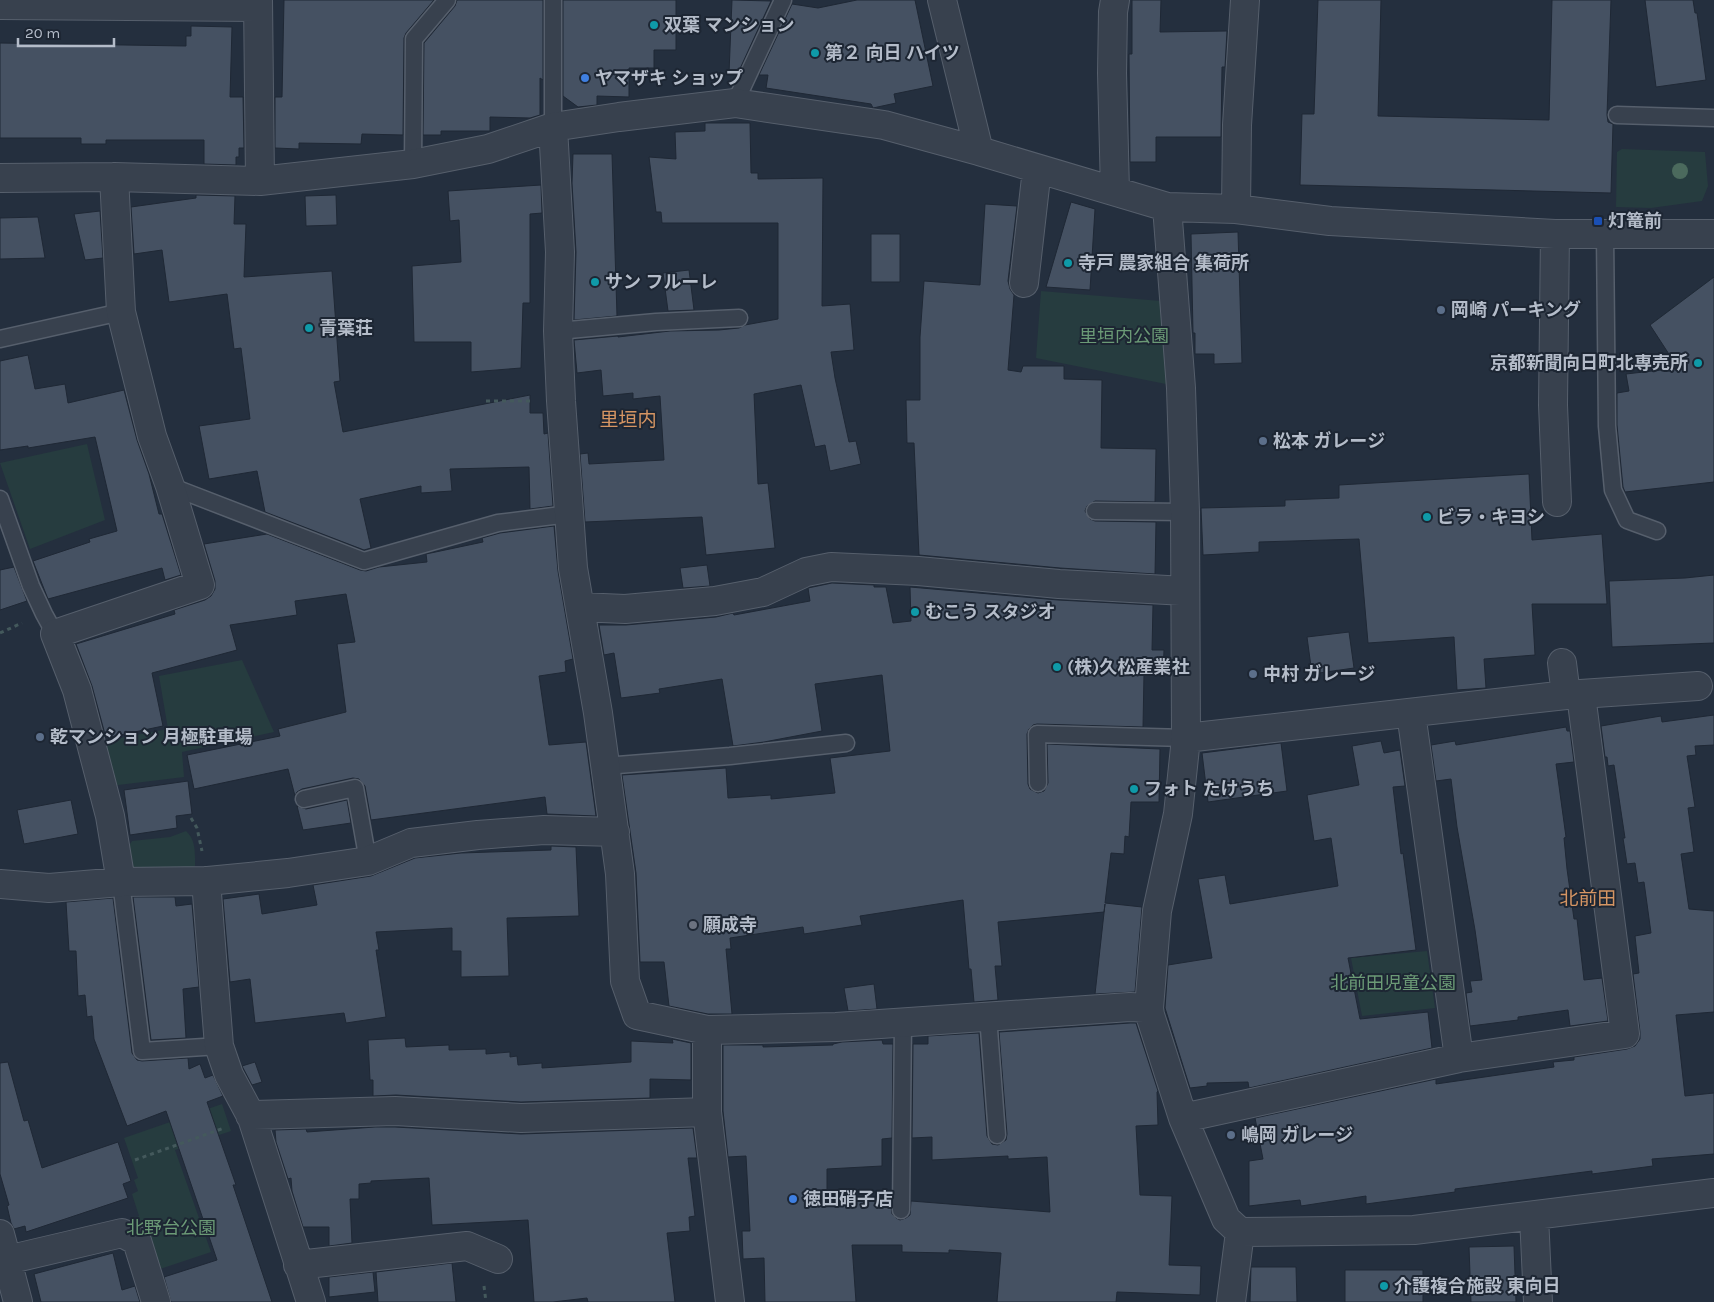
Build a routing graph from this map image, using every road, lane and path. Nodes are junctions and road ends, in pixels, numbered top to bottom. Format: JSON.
{"nodes":[{"id":1,"x":447,"y":0,"type":"edge"},
{"id":2,"x":554,"y":0,"type":"edge"},
{"id":3,"x":783,"y":0,"type":"edge"},
{"id":4,"x":942,"y":0,"type":"edge"},
{"id":5,"x":1115,"y":0,"type":"edge"},
{"id":6,"x":1245,"y":0,"type":"edge"},
{"id":7,"x":257,"y":3,"type":"edge"},
{"id":8,"x":0,"y":5,"type":"edge"},
{"id":9,"x":735,"y":103,"type":"junction"},
{"id":10,"x":1617,"y":115,"type":"dead end"},
{"id":11,"x":1714,"y":118,"type":"edge"},
{"id":12,"x":553,"y":128,"type":"junction"},
{"id":13,"x":979,"y":151,"type":"junction"},
{"id":14,"x":413,"y":164,"type":"junction"},
{"id":15,"x":1037,"y":169,"type":"junction"},
{"id":16,"x":114,"y":177,"type":"junction"},
{"id":17,"x":0,"y":178,"type":"edge"},
{"id":18,"x":260,"y":181,"type":"junction"},
{"id":19,"x":1115,"y":191,"type":"junction"},
{"id":20,"x":1167,"y":207,"type":"junction"},
{"id":21,"x":1236,"y":209,"type":"junction"},
{"id":22,"x":1555,"y":234,"type":"junction"},
{"id":23,"x":1714,"y":234,"type":"edge"},
{"id":24,"x":1605,"y":235,"type":"junction"},
{"id":25,"x":1024,"y":284,"type":"dead end"},
{"id":26,"x":121,"y":312,"type":"junction"},
{"id":27,"x":739,"y":318,"type":"dead end"},
{"id":28,"x":558,"y":331,"type":"junction"},
{"id":29,"x":0,"y":339,"type":"edge"},
{"id":30,"x":486,"y":401,"type":"dead end"},
{"id":31,"x":561,"y":401,"type":"junction"},
{"id":32,"x":170,"y":486,"type":"junction"},
{"id":33,"x":0,"y":499,"type":"edge"},
{"id":34,"x":1557,"y":502,"type":"dead end"},
{"id":35,"x":1095,"y":510,"type":"dead end"},
{"id":36,"x":1185,"y":512,"type":"junction"},
{"id":37,"x":569,"y":514,"type":"junction"},
{"id":38,"x":1657,"y":531,"type":"dead end"},
{"id":39,"x":1185,"y":591,"type":"junction"},
{"id":40,"x":580,"y":607,"type":"junction"},
{"id":41,"x":55,"y":634,"type":"junction"},
{"id":42,"x":1562,"y":663,"type":"dead end"},
{"id":43,"x":1698,"y":686,"type":"dead end"},
{"id":44,"x":1574,"y":695,"type":"junction"},
{"id":45,"x":1412,"y":713,"type":"junction"},
{"id":46,"x":1186,"y":738,"type":"junction"},
{"id":47,"x":846,"y":743,"type":"dead end"},
{"id":48,"x":605,"y":766,"type":"junction"},
{"id":49,"x":1038,"y":783,"type":"dead end"},
{"id":50,"x":304,"y":799,"type":"dead end"},
{"id":51,"x":615,"y":832,"type":"junction"},
{"id":52,"x":368,"y":861,"type":"junction"},
{"id":53,"x":206,"y":881,"type":"junction"},
{"id":54,"x":121,"y":882,"type":"junction"},
{"id":55,"x":0,"y":884,"type":"edge"},
{"id":56,"x":1149,"y":1008,"type":"junction"},
{"id":57,"x":988,"y":1016,"type":"junction"},
{"id":58,"x":903,"y":1022,"type":"junction"},
{"id":59,"x":707,"y":1030,"type":"junction"},
{"id":60,"x":219,"y":1046,"type":"junction"},
{"id":61,"x":1459,"y":1058,"type":"junction"},
{"id":62,"x":707,"y":1112,"type":"junction"},
{"id":63,"x":251,"y":1116,"type":"junction"},
{"id":64,"x":1183,"y":1118,"type":"junction"},
{"id":65,"x":997,"y":1135,"type":"dead end"},
{"id":66,"x":135,"y":1160,"type":"dead end"},
{"id":67,"x":1714,"y":1193,"type":"edge"},
{"id":68,"x":901,"y":1210,"type":"dead end"},
{"id":69,"x":1534,"y":1216,"type":"junction"},
{"id":70,"x":1240,"y":1232,"type":"junction"},
{"id":71,"x":0,"y":1234,"type":"edge"},
{"id":72,"x":498,"y":1259,"type":"dead end"},
{"id":73,"x":7,"y":1260,"type":"junction"},
{"id":74,"x":298,"y":1264,"type":"junction"},
{"id":75,"x":18,"y":1302,"type":"edge"},
{"id":76,"x":156,"y":1302,"type":"edge"},
{"id":77,"x":311,"y":1302,"type":"edge"},
{"id":78,"x":730,"y":1302,"type":"edge"},
{"id":79,"x":1231,"y":1302,"type":"edge"},
{"id":80,"x":1538,"y":1302,"type":"edge"}],
"edges":[{"from":1,"to":14,"type":"lane"},
{"from":2,"to":12,"type":"lane"},
{"from":3,"to":9,"type":"lane"},
{"from":4,"to":13,"type":"street"},
{"from":5,"to":19,"type":"street"},
{"from":6,"to":21,"type":"street"},
{"from":7,"to":8,"type":"street"},
{"from":7,"to":18,"type":"street"},
{"from":9,"to":12,"type":"street"},
{"from":9,"to":13,"type":"street"},
{"from":10,"to":11,"type":"lane"},
{"from":12,"to":14,"type":"street"},
{"from":12,"to":28,"type":"street"},
{"from":13,"to":15,"type":"street"},
{"from":14,"to":18,"type":"street"},
{"from":15,"to":19,"type":"street"},
{"from":15,"to":25,"type":"street"},
{"from":16,"to":17,"type":"street"},
{"from":16,"to":18,"type":"street"},
{"from":16,"to":26,"type":"street"},
{"from":19,"to":20,"type":"street"},
{"from":20,"to":21,"type":"street"},
{"from":20,"to":36,"type":"street"},
{"from":21,"to":22,"type":"street"},
{"from":22,"to":24,"type":"street"},
{"from":22,"to":34,"type":"street"},
{"from":23,"to":24,"type":"street"},
{"from":24,"to":38,"type":"lane"},
{"from":26,"to":29,"type":"lane"},
{"from":26,"to":32,"type":"street"},
{"from":27,"to":28,"type":"lane"},
{"from":28,"to":31,"type":"street"},
{"from":30,"to":31,"type":"path"},
{"from":31,"to":37,"type":"street"},
{"from":32,"to":37,"type":"lane"},
{"from":32,"to":41,"type":"street"},
{"from":33,"to":41,"type":"lane"},
{"from":35,"to":36,"type":"lane"},
{"from":36,"to":39,"type":"street"},
{"from":37,"to":40,"type":"street"},
{"from":39,"to":40,"type":"street"},
{"from":39,"to":46,"type":"street"},
{"from":40,"to":48,"type":"street"},
{"from":41,"to":54,"type":"street"},
{"from":42,"to":44,"type":"street"},
{"from":43,"to":44,"type":"street"},
{"from":44,"to":45,"type":"street"},
{"from":44,"to":61,"type":"street"},
{"from":45,"to":46,"type":"street"},
{"from":45,"to":61,"type":"street"},
{"from":46,"to":49,"type":"lane"},
{"from":46,"to":56,"type":"street"},
{"from":47,"to":48,"type":"lane"},
{"from":48,"to":51,"type":"street"},
{"from":50,"to":52,"type":"lane"},
{"from":51,"to":52,"type":"street"},
{"from":51,"to":59,"type":"street"},
{"from":52,"to":53,"type":"street"},
{"from":53,"to":54,"type":"street"},
{"from":53,"to":60,"type":"street"},
{"from":54,"to":55,"type":"street"},
{"from":54,"to":60,"type":"lane"},
{"from":56,"to":57,"type":"street"},
{"from":56,"to":64,"type":"street"},
{"from":57,"to":58,"type":"street"},
{"from":57,"to":65,"type":"lane"},
{"from":58,"to":59,"type":"street"},
{"from":58,"to":68,"type":"lane"},
{"from":59,"to":62,"type":"street"},
{"from":60,"to":63,"type":"street"},
{"from":61,"to":64,"type":"street"},
{"from":62,"to":63,"type":"street"},
{"from":62,"to":78,"type":"street"},
{"from":63,"to":66,"type":"path"},
{"from":63,"to":74,"type":"street"},
{"from":64,"to":70,"type":"street"},
{"from":67,"to":69,"type":"street"},
{"from":69,"to":70,"type":"street"},
{"from":69,"to":80,"type":"street"},
{"from":70,"to":79,"type":"street"},
{"from":71,"to":73,"type":"street"},
{"from":72,"to":74,"type":"street"},
{"from":73,"to":75,"type":"street"},
{"from":73,"to":76,"type":"street"},
{"from":74,"to":77,"type":"street"}]}
